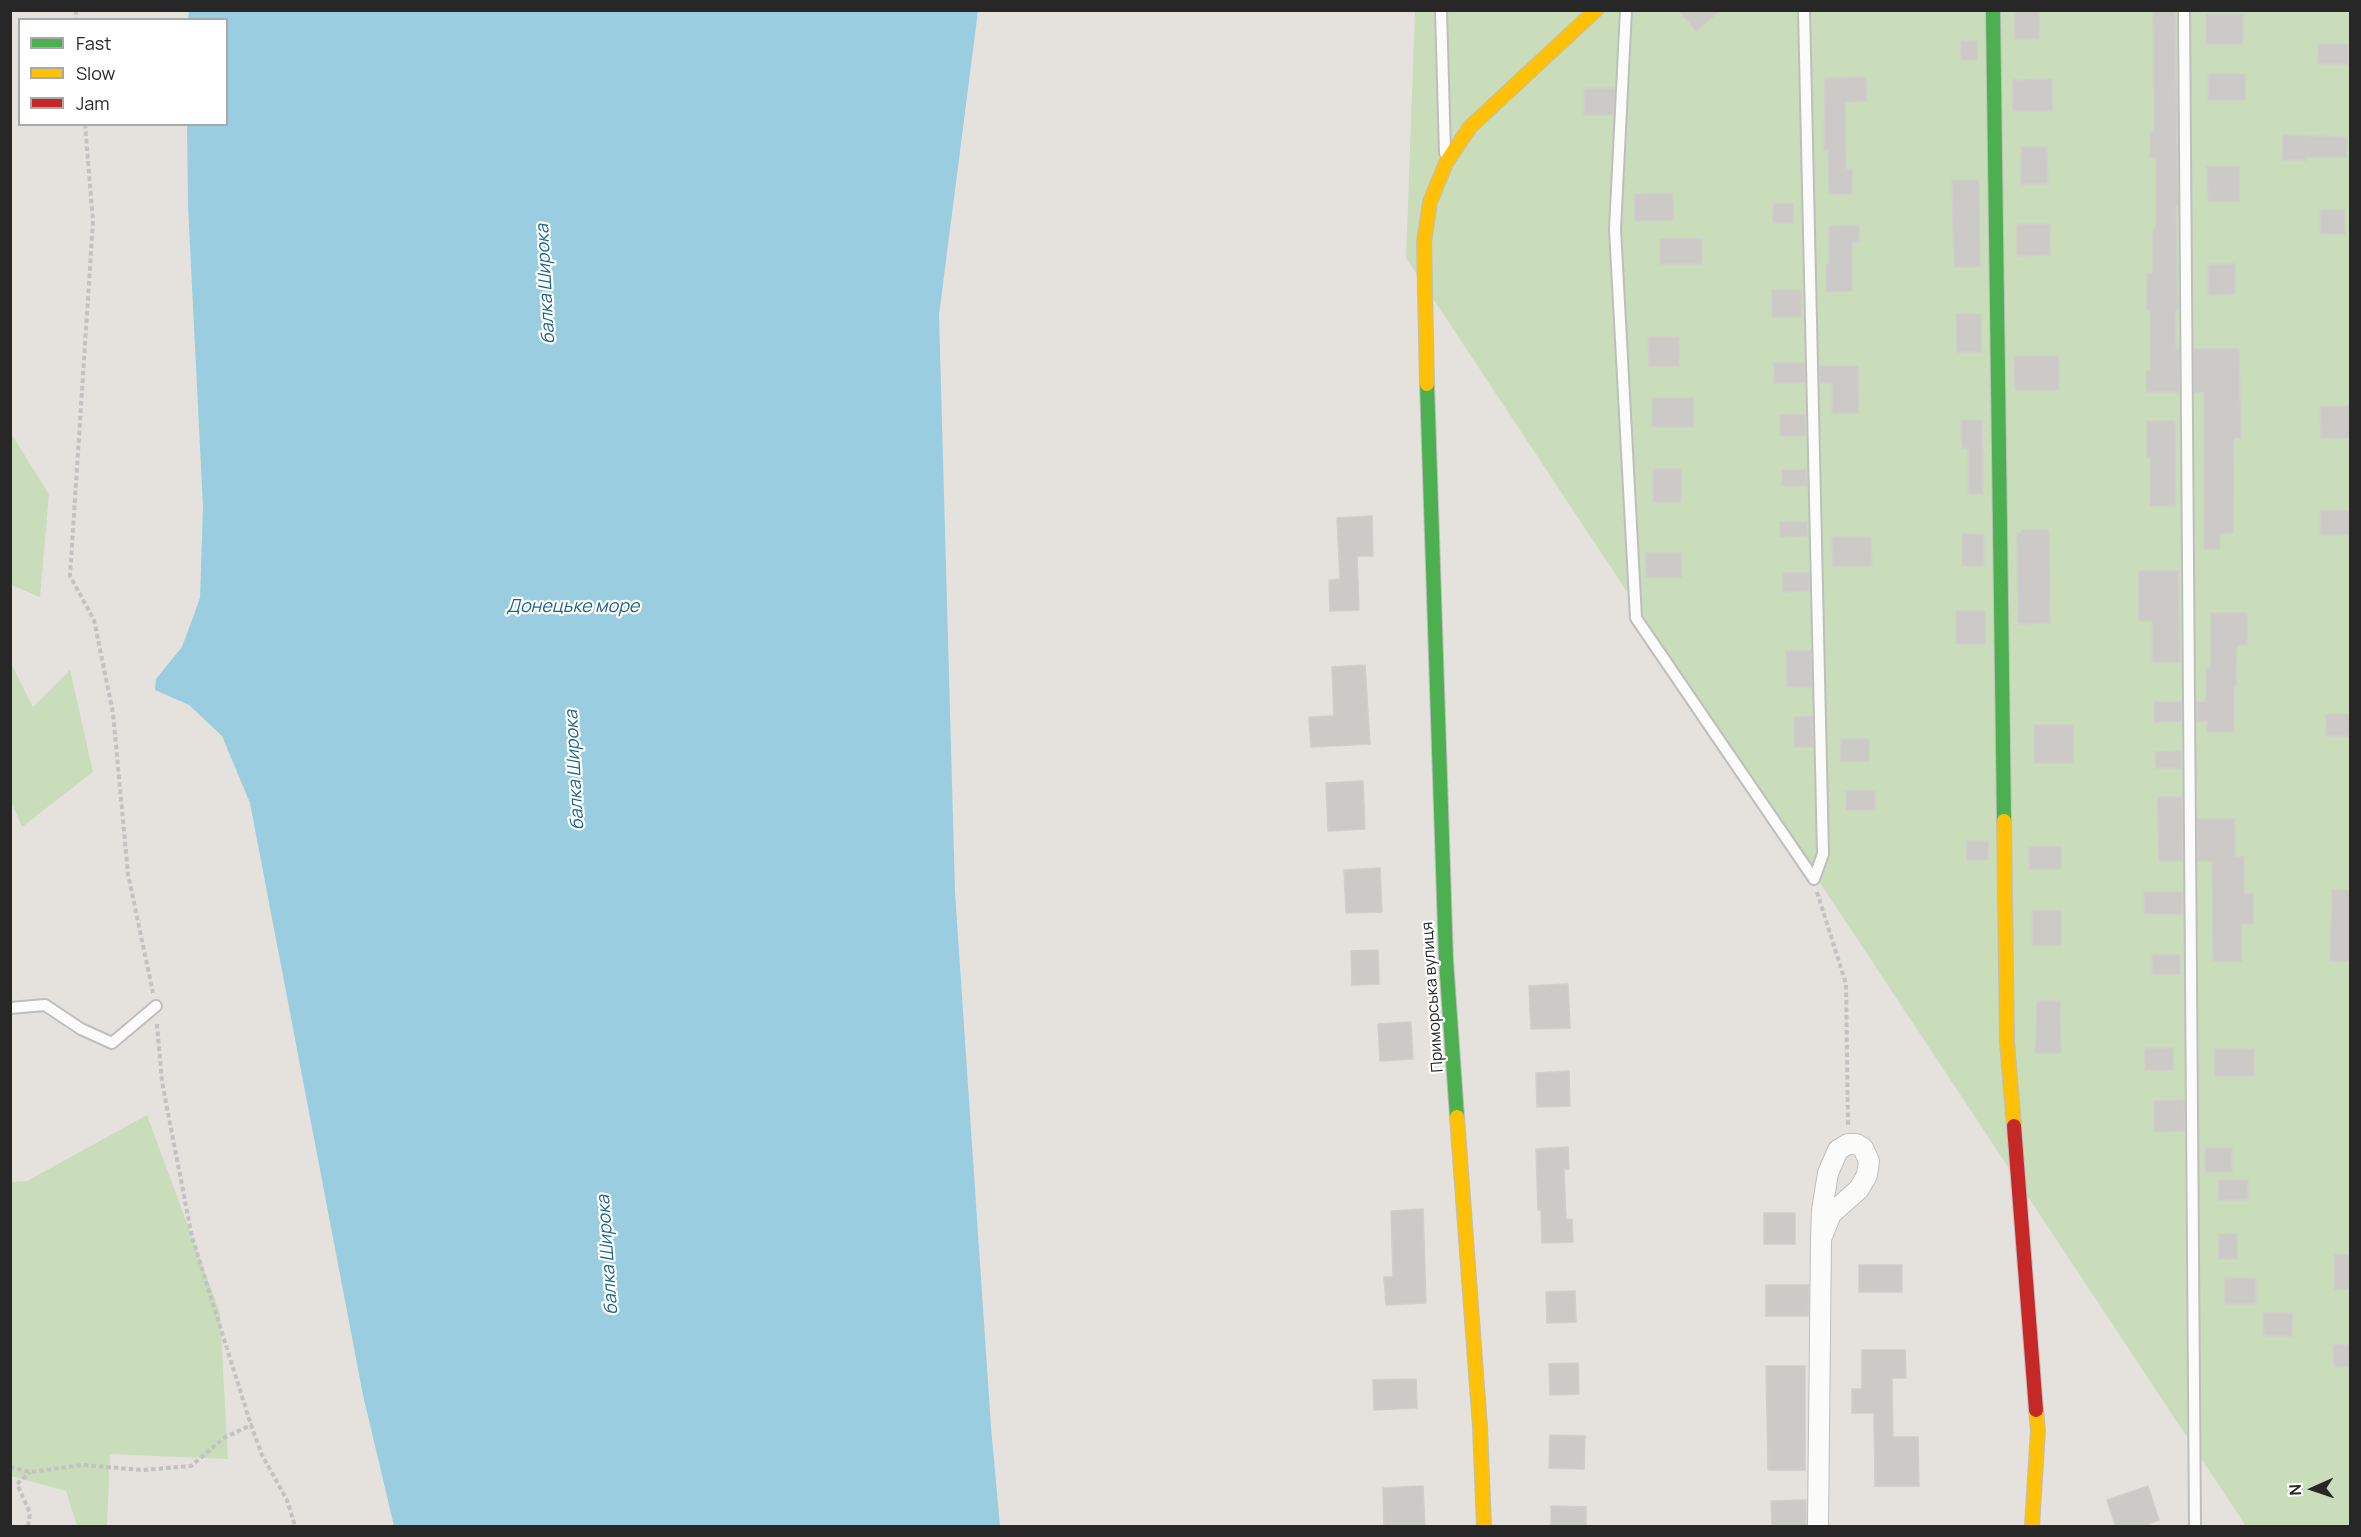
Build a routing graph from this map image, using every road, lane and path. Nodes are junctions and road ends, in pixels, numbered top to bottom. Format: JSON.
{"nodes":[{"id":1,"x":1441,"y":10,"type":"edge"},
{"id":2,"x":1596,"y":10,"type":"edge"},
{"id":3,"x":1626,"y":10,"type":"edge"},
{"id":4,"x":1804,"y":10,"type":"edge"},
{"id":5,"x":1994,"y":10,"type":"edge"},
{"id":6,"x":2184,"y":10,"type":"edge"},
{"id":7,"x":85,"y":126,"type":"edge"},
{"id":8,"x":1446,"y":163,"type":"junction"},
{"id":9,"x":1814,"y":879,"type":"junction"},
{"id":10,"x":156,"y":1006,"type":"junction"},
{"id":11,"x":10,"y":1008,"type":"edge"},
{"id":12,"x":1848,"y":1144,"type":"junction"},
{"id":13,"x":1821,"y":1239,"type":"junction"},
{"id":14,"x":251,"y":1425,"type":"junction"},
{"id":15,"x":10,"y":1467,"type":"edge"},
{"id":16,"x":30,"y":1472,"type":"junction"},
{"id":17,"x":28,"y":1527,"type":"edge"},
{"id":18,"x":296,"y":1527,"type":"edge"},
{"id":19,"x":1484,"y":1527,"type":"edge"},
{"id":20,"x":1818,"y":1527,"type":"edge"},
{"id":21,"x":2032,"y":1527,"type":"edge"},
{"id":22,"x":2195,"y":1527,"type":"edge"}],
"edges":[{"from":1,"to":8,"type":"lane"},
{"from":2,"to":8,"type":"street","name":"Приморська вулиця"},
{"from":3,"to":9,"type":"lane"},
{"from":4,"to":9,"type":"lane"},
{"from":5,"to":21,"type":"street"},
{"from":6,"to":22,"type":"lane"},
{"from":7,"to":10,"type":"path"},
{"from":8,"to":19,"type":"street","name":"Приморська вулиця"},
{"from":9,"to":12,"type":"path"},
{"from":10,"to":11,"type":"lane"},
{"from":10,"to":14,"type":"path"},
{"from":12,"to":13,"type":"street"},
{"from":12,"to":13,"type":"street"},
{"from":13,"to":20,"type":"street"},
{"from":14,"to":16,"type":"path"},
{"from":14,"to":18,"type":"path"},
{"from":15,"to":16,"type":"path"},
{"from":16,"to":17,"type":"path"}]}
